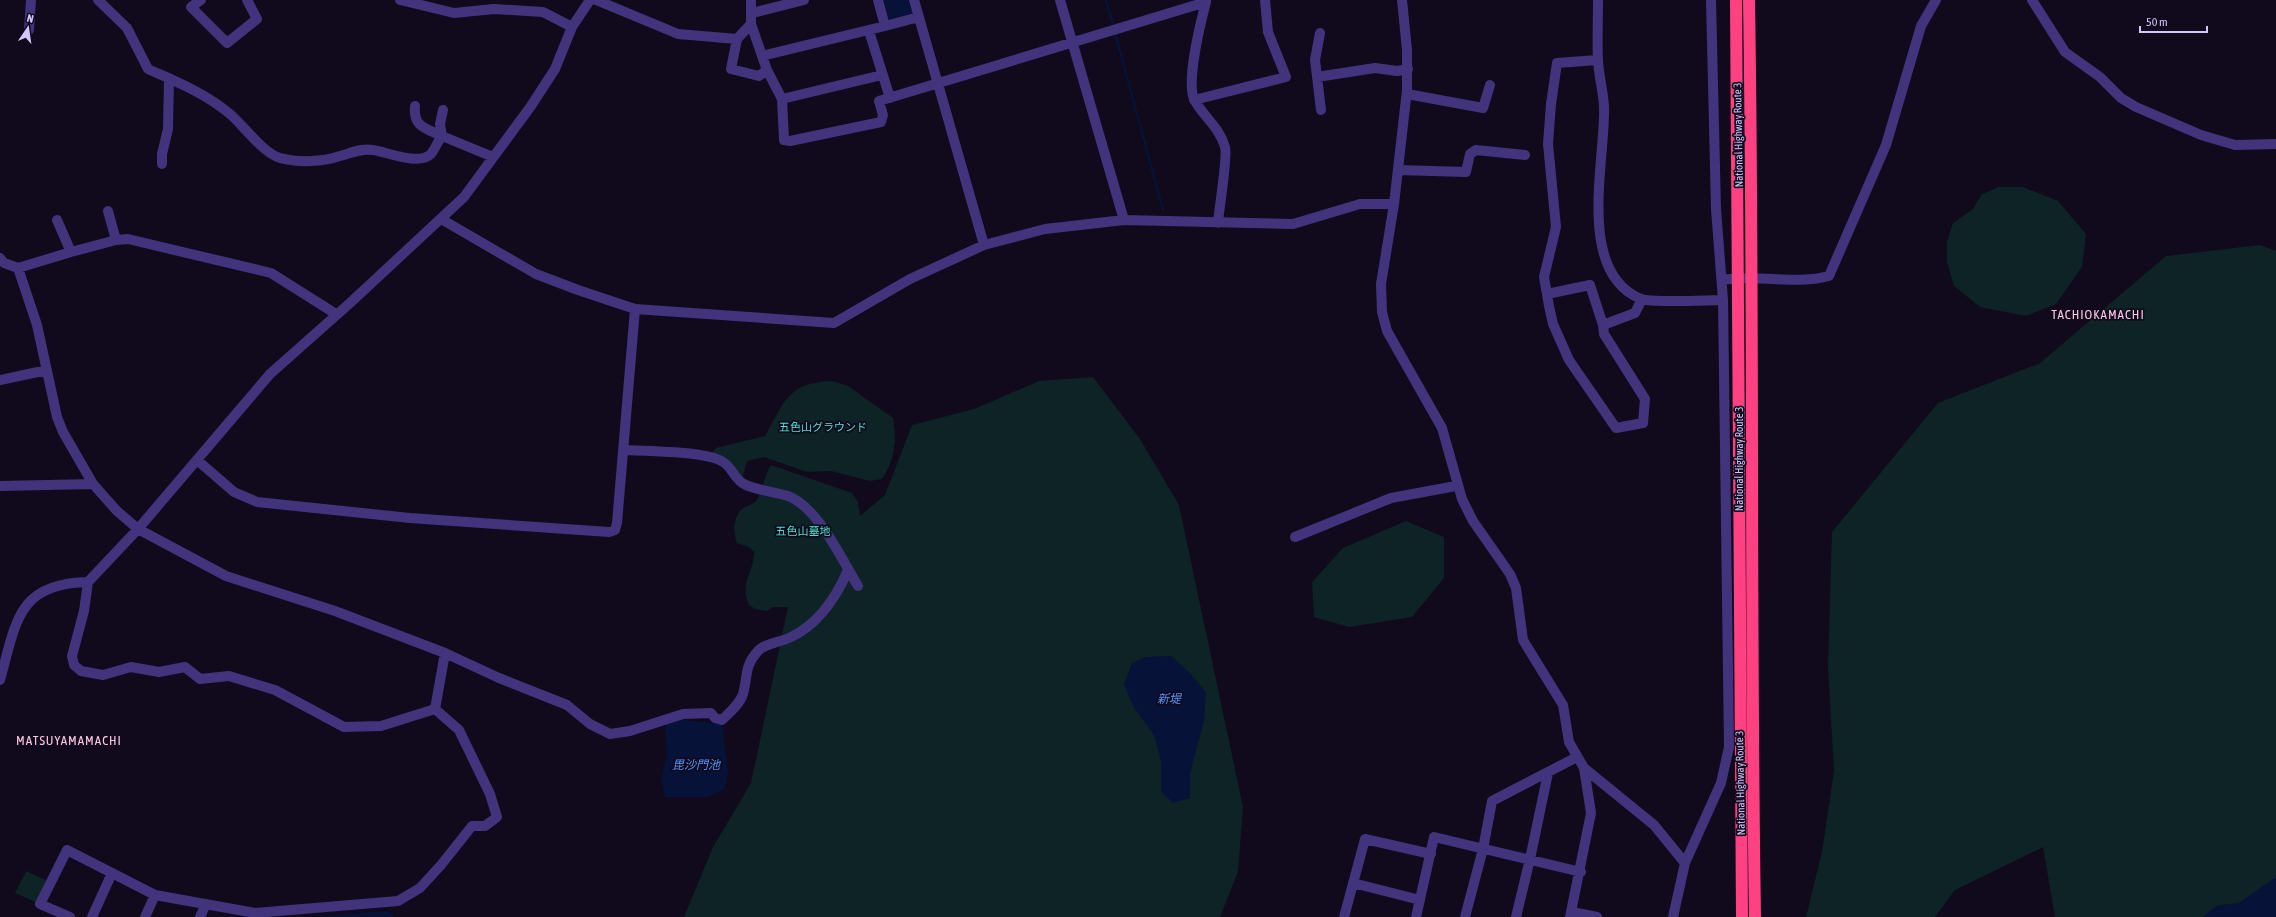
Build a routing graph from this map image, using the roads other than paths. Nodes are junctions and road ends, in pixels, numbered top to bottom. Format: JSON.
{"nodes":[{"id":1,"x":31,"y":0,"type":"edge"},
{"id":2,"x":98,"y":0,"type":"edge"},
{"id":3,"x":201,"y":0,"type":"edge"},
{"id":4,"x":247,"y":0,"type":"edge"},
{"id":5,"x":400,"y":0,"type":"edge"},
{"id":6,"x":590,"y":0,"type":"edge"},
{"id":7,"x":596,"y":0,"type":"edge"},
{"id":8,"x":751,"y":0,"type":"edge"},
{"id":9,"x":804,"y":0,"type":"edge"},
{"id":10,"x":878,"y":0,"type":"edge"},
{"id":11,"x":914,"y":0,"type":"edge"},
{"id":12,"x":1060,"y":0,"type":"edge"},
{"id":13,"x":1265,"y":0,"type":"edge"},
{"id":14,"x":1402,"y":0,"type":"edge"},
{"id":15,"x":1598,"y":0,"type":"edge"},
{"id":16,"x":1711,"y":0,"type":"edge"},
{"id":17,"x":1736,"y":0,"type":"edge"},
{"id":18,"x":1749,"y":0,"type":"edge"},
{"id":19,"x":1936,"y":0,"type":"edge"},
{"id":20,"x":2032,"y":0,"type":"edge"},
{"id":21,"x":1206,"y":1,"type":"edge"},
{"id":22,"x":752,"y":13,"type":"junction"},
{"id":23,"x":919,"y":17,"type":"junction"},
{"id":24,"x":751,"y":24,"type":"junction"},
{"id":25,"x":885,"y":26,"type":"junction"},
{"id":26,"x":572,"y":27,"type":"junction"},
{"id":27,"x":29,"y":30,"type":"dead end"},
{"id":28,"x":869,"y":31,"type":"junction"},
{"id":29,"x":1320,"y":33,"type":"dead end"},
{"id":30,"x":737,"y":39,"type":"junction"},
{"id":31,"x":1073,"y":44,"type":"junction"},
{"id":32,"x":762,"y":56,"type":"junction"},
{"id":33,"x":1598,"y":60,"type":"junction"},
{"id":34,"x":1408,"y":69,"type":"junction"},
{"id":35,"x":767,"y":70,"type":"junction"},
{"id":36,"x":882,"y":74,"type":"junction"},
{"id":37,"x":1317,"y":77,"type":"junction"},
{"id":38,"x":169,"y":78,"type":"junction"},
{"id":39,"x":938,"y":83,"type":"junction"},
{"id":40,"x":1490,"y":85,"type":"dead end"},
{"id":41,"x":1407,"y":94,"type":"junction"},
{"id":42,"x":890,"y":98,"type":"junction"},
{"id":43,"x":782,"y":99,"type":"junction"},
{"id":44,"x":1194,"y":100,"type":"junction"},
{"id":45,"x":415,"y":106,"type":"dead end"},
{"id":46,"x":443,"y":110,"type":"dead end"},
{"id":47,"x":1321,"y":110,"type":"dead end"},
{"id":48,"x":442,"y":136,"type":"junction"},
{"id":49,"x":2276,"y":144,"type":"edge"},
{"id":50,"x":1525,"y":156,"type":"dead end"},
{"id":51,"x":493,"y":157,"type":"junction"},
{"id":52,"x":162,"y":164,"type":"dead end"},
{"id":53,"x":1398,"y":170,"type":"junction"},
{"id":54,"x":1394,"y":204,"type":"junction"},
{"id":55,"x":108,"y":211,"type":"dead end"},
{"id":56,"x":441,"y":218,"type":"junction"},
{"id":57,"x":57,"y":220,"type":"dead end"},
{"id":58,"x":1124,"y":220,"type":"junction"},
{"id":59,"x":1218,"y":223,"type":"junction"},
{"id":60,"x":116,"y":240,"type":"junction"},
{"id":61,"x":984,"y":245,"type":"junction"},
{"id":62,"x":71,"y":252,"type":"junction"},
{"id":63,"x":0,"y":258,"type":"edge"},
{"id":64,"x":18,"y":268,"type":"junction"},
{"id":65,"x":1738,"y":277,"type":"junction"},
{"id":66,"x":1752,"y":277,"type":"junction"},
{"id":67,"x":1722,"y":280,"type":"junction"},
{"id":68,"x":1547,"y":294,"type":"junction"},
{"id":69,"x":1642,"y":299,"type":"junction"},
{"id":70,"x":1723,"y":300,"type":"junction"},
{"id":71,"x":636,"y":309,"type":"junction"},
{"id":72,"x":336,"y":314,"type":"junction"},
{"id":73,"x":1603,"y":325,"type":"junction"},
{"id":74,"x":47,"y":370,"type":"junction"},
{"id":75,"x":0,"y":380,"type":"edge"},
{"id":76,"x":624,"y":450,"type":"junction"},
{"id":77,"x":197,"y":460,"type":"junction"},
{"id":78,"x":93,"y":484,"type":"junction"},
{"id":79,"x":0,"y":486,"type":"edge"},
{"id":80,"x":1456,"y":486,"type":"junction"},
{"id":81,"x":138,"y":529,"type":"junction"},
{"id":82,"x":1295,"y":537,"type":"dead end"},
{"id":83,"x":848,"y":570,"type":"junction"},
{"id":84,"x":88,"y":582,"type":"junction"},
{"id":85,"x":858,"y":586,"type":"dead end"},
{"id":86,"x":445,"y":653,"type":"junction"},
{"id":87,"x":0,"y":680,"type":"edge"},
{"id":88,"x":435,"y":709,"type":"junction"},
{"id":89,"x":1577,"y":757,"type":"junction"},
{"id":90,"x":1584,"y":768,"type":"junction"},
{"id":91,"x":1548,"y":773,"type":"junction"},
{"id":92,"x":1483,"y":849,"type":"junction"},
{"id":93,"x":1431,"y":854,"type":"junction"},
{"id":94,"x":1530,"y":860,"type":"junction"},
{"id":95,"x":1685,"y":863,"type":"junction"},
{"id":96,"x":1581,"y":872,"type":"junction"},
{"id":97,"x":112,"y":873,"type":"junction"},
{"id":98,"x":1353,"y":883,"type":"junction"},
{"id":99,"x":155,"y":895,"type":"junction"},
{"id":100,"x":1420,"y":900,"type":"junction"},
{"id":101,"x":206,"y":904,"type":"junction"},
{"id":102,"x":1571,"y":914,"type":"edge"},
{"id":103,"x":254,"y":915,"type":"edge"},
{"id":104,"x":70,"y":917,"type":"edge"},
{"id":105,"x":92,"y":917,"type":"edge"},
{"id":106,"x":145,"y":917,"type":"edge"},
{"id":107,"x":200,"y":917,"type":"edge"},
{"id":108,"x":1344,"y":917,"type":"edge"},
{"id":109,"x":1416,"y":917,"type":"edge"},
{"id":110,"x":1465,"y":917,"type":"edge"},
{"id":111,"x":1516,"y":917,"type":"edge"},
{"id":112,"x":1597,"y":917,"type":"edge"},
{"id":113,"x":1673,"y":917,"type":"edge"},
{"id":114,"x":1742,"y":917,"type":"edge"},
{"id":115,"x":1755,"y":917,"type":"edge"}],
"edges":[{"from":1,"to":27,"type":"street"},
{"from":2,"to":38,"type":"street"},
{"from":3,"to":4,"type":"street"},
{"from":5,"to":26,"type":"street"},
{"from":6,"to":26,"type":"street"},
{"from":7,"to":30,"type":"street"},
{"from":8,"to":22,"type":"street"},
{"from":9,"to":22,"type":"street"},
{"from":10,"to":25,"type":"street"},
{"from":11,"to":23,"type":"street"},
{"from":12,"to":31,"type":"street"},
{"from":13,"to":44,"type":"street"},
{"from":14,"to":34,"type":"street"},
{"from":15,"to":33,"type":"street"},
{"from":16,"to":67,"type":"street"},
{"from":17,"to":65,"type":"highway","name":"National Highway Route 3"},
{"from":18,"to":66,"type":"highway","name":"National Highway Route 3"},
{"from":19,"to":66,"type":"street"},
{"from":20,"to":49,"type":"street"},
{"from":21,"to":31,"type":"street"},
{"from":21,"to":44,"type":"street"},
{"from":22,"to":24,"type":"street"},
{"from":23,"to":25,"type":"street"},
{"from":23,"to":39,"type":"street"},
{"from":24,"to":30,"type":"street"},
{"from":24,"to":32,"type":"street"},
{"from":25,"to":28,"type":"street"},
{"from":26,"to":51,"type":"street"},
{"from":28,"to":32,"type":"street"},
{"from":28,"to":36,"type":"street"},
{"from":29,"to":37,"type":"street"},
{"from":30,"to":35,"type":"street"},
{"from":31,"to":39,"type":"street"},
{"from":31,"to":58,"type":"street"},
{"from":32,"to":35,"type":"street"},
{"from":33,"to":68,"type":"street"},
{"from":33,"to":69,"type":"street"},
{"from":34,"to":37,"type":"street"},
{"from":34,"to":41,"type":"street"},
{"from":35,"to":43,"type":"street"},
{"from":36,"to":42,"type":"street"},
{"from":36,"to":43,"type":"street"},
{"from":37,"to":47,"type":"street"},
{"from":38,"to":48,"type":"street"},
{"from":38,"to":52,"type":"street"},
{"from":39,"to":42,"type":"street"},
{"from":39,"to":61,"type":"street"},
{"from":40,"to":41,"type":"street"},
{"from":41,"to":53,"type":"street"},
{"from":42,"to":43,"type":"street"},
{"from":44,"to":59,"type":"street"},
{"from":45,"to":48,"type":"street"},
{"from":46,"to":48,"type":"street"},
{"from":48,"to":51,"type":"street"},
{"from":50,"to":53,"type":"street"},
{"from":51,"to":56,"type":"street"},
{"from":53,"to":54,"type":"street"},
{"from":54,"to":59,"type":"street"},
{"from":54,"to":80,"type":"street"},
{"from":55,"to":60,"type":"street"},
{"from":56,"to":71,"type":"street"},
{"from":56,"to":72,"type":"street"},
{"from":57,"to":62,"type":"street"},
{"from":58,"to":59,"type":"street"},
{"from":58,"to":61,"type":"street"},
{"from":60,"to":62,"type":"street"},
{"from":60,"to":72,"type":"street"},
{"from":61,"to":71,"type":"street"},
{"from":62,"to":64,"type":"street"},
{"from":63,"to":64,"type":"street"},
{"from":64,"to":74,"type":"street"},
{"from":65,"to":66,"type":"street"},
{"from":65,"to":67,"type":"street"},
{"from":65,"to":114,"type":"highway","name":"National Highway Route 3"},
{"from":66,"to":115,"type":"highway","name":"National Highway Route 3"},
{"from":67,"to":70,"type":"street"},
{"from":68,"to":73,"type":"street"},
{"from":68,"to":73,"type":"street"},
{"from":69,"to":70,"type":"street"},
{"from":69,"to":73,"type":"street"},
{"from":70,"to":95,"type":"street"},
{"from":71,"to":76,"type":"street"},
{"from":72,"to":77,"type":"street"},
{"from":74,"to":75,"type":"street"},
{"from":74,"to":78,"type":"street"},
{"from":76,"to":77,"type":"street"},
{"from":76,"to":83,"type":"street"},
{"from":77,"to":81,"type":"street"},
{"from":78,"to":79,"type":"street"},
{"from":78,"to":81,"type":"street"},
{"from":80,"to":82,"type":"street"},
{"from":80,"to":89,"type":"street"},
{"from":81,"to":84,"type":"street"},
{"from":81,"to":86,"type":"street"},
{"from":83,"to":85,"type":"street"},
{"from":83,"to":86,"type":"street"},
{"from":84,"to":87,"type":"street"},
{"from":84,"to":88,"type":"street"},
{"from":86,"to":88,"type":"street"},
{"from":88,"to":103,"type":"street"},
{"from":89,"to":90,"type":"street"},
{"from":89,"to":91,"type":"street"},
{"from":90,"to":95,"type":"street"},
{"from":90,"to":96,"type":"street"},
{"from":91,"to":92,"type":"street"},
{"from":91,"to":94,"type":"street"},
{"from":92,"to":93,"type":"street"},
{"from":92,"to":94,"type":"street"},
{"from":92,"to":110,"type":"street"},
{"from":93,"to":98,"type":"street"},
{"from":93,"to":100,"type":"street"},
{"from":94,"to":96,"type":"street"},
{"from":94,"to":111,"type":"street"},
{"from":95,"to":113,"type":"street"},
{"from":96,"to":102,"type":"street"},
{"from":97,"to":99,"type":"street"},
{"from":97,"to":104,"type":"street"},
{"from":97,"to":105,"type":"street"},
{"from":98,"to":100,"type":"street"},
{"from":98,"to":108,"type":"street"},
{"from":99,"to":101,"type":"street"},
{"from":99,"to":106,"type":"street"},
{"from":100,"to":109,"type":"street"},
{"from":101,"to":103,"type":"street"},
{"from":101,"to":107,"type":"street"},
{"from":102,"to":112,"type":"street"}]}
